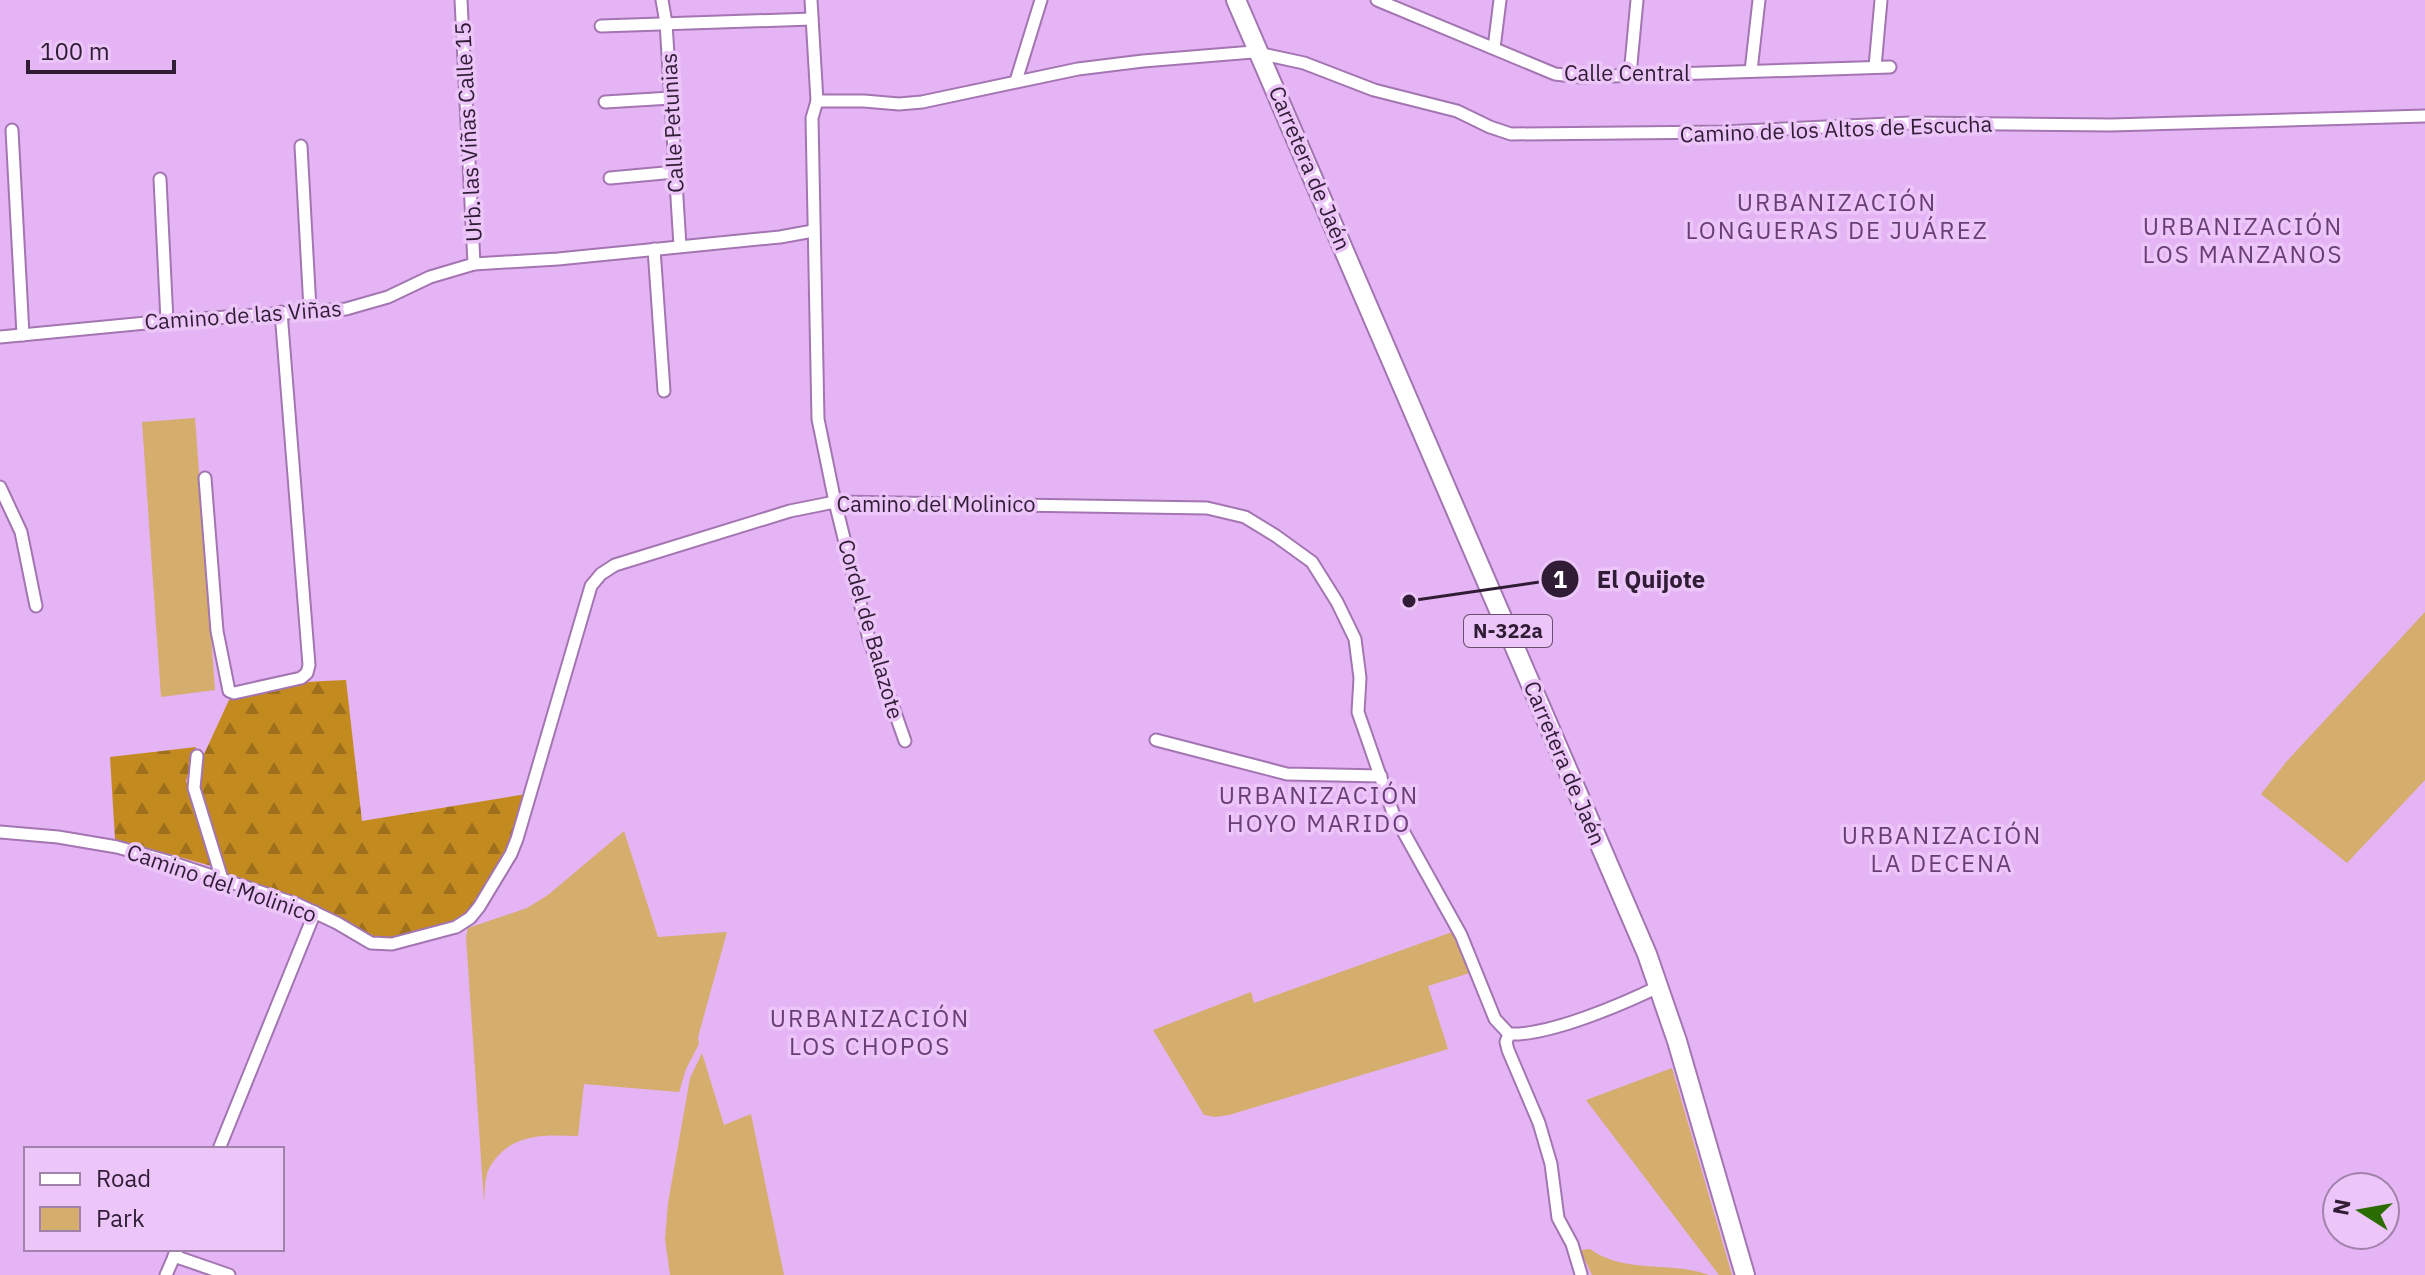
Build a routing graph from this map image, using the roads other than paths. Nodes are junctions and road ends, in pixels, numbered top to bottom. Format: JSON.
{"nodes":[{"id":1,"x":461,"y":0,"type":"edge"},
{"id":2,"x":662,"y":0,"type":"edge"},
{"id":3,"x":811,"y":0,"type":"edge"},
{"id":4,"x":1041,"y":0,"type":"edge"},
{"id":5,"x":1236,"y":0,"type":"edge"},
{"id":6,"x":1378,"y":0,"type":"edge"},
{"id":7,"x":1500,"y":0,"type":"edge"},
{"id":8,"x":1637,"y":0,"type":"edge"},
{"id":9,"x":1759,"y":0,"type":"edge"},
{"id":10,"x":1881,"y":0,"type":"edge"},
{"id":11,"x":812,"y":19,"type":"junction"},
{"id":12,"x":666,"y":23,"type":"junction"},
{"id":13,"x":601,"y":26,"type":"dead end"},
{"id":14,"x":1494,"y":48,"type":"junction"},
{"id":15,"x":1260,"y":54,"type":"junction"},
{"id":16,"x":1875,"y":67,"type":"junction"},
{"id":17,"x":1890,"y":67,"type":"dead end"},
{"id":18,"x":1751,"y":71,"type":"junction"},
{"id":19,"x":1630,"y":75,"type":"junction"},
{"id":20,"x":1016,"y":81,"type":"junction"},
{"id":21,"x":671,"y":98,"type":"junction"},
{"id":22,"x":817,"y":101,"type":"junction"},
{"id":23,"x":605,"y":102,"type":"dead end"},
{"id":24,"x":2425,"y":116,"type":"edge"},
{"id":25,"x":12,"y":130,"type":"dead end"},
{"id":26,"x":301,"y":146,"type":"dead end"},
{"id":27,"x":675,"y":172,"type":"junction"},
{"id":28,"x":610,"y":178,"type":"dead end"},
{"id":29,"x":160,"y":179,"type":"dead end"},
{"id":30,"x":813,"y":231,"type":"junction"},
{"id":31,"x":680,"y":246,"type":"junction"},
{"id":32,"x":654,"y":249,"type":"junction"},
{"id":33,"x":474,"y":264,"type":"junction"},
{"id":34,"x":310,"y":309,"type":"junction"},
{"id":35,"x":281,"y":312,"type":"junction"},
{"id":36,"x":167,"y":321,"type":"junction"},
{"id":37,"x":23,"y":335,"type":"junction"},
{"id":38,"x":0,"y":337,"type":"edge"},
{"id":39,"x":664,"y":391,"type":"dead end"},
{"id":40,"x":205,"y":478,"type":"dead end"},
{"id":41,"x":0,"y":487,"type":"edge"},
{"id":42,"x":835,"y":502,"type":"junction"},
{"id":43,"x":36,"y":606,"type":"dead end"},
{"id":44,"x":1156,"y":740,"type":"dead end"},
{"id":45,"x":905,"y":741,"type":"dead end"},
{"id":46,"x":197,"y":756,"type":"dead end"},
{"id":47,"x":1381,"y":776,"type":"junction"},
{"id":48,"x":0,"y":832,"type":"edge"},
{"id":49,"x":222,"y":879,"type":"junction"},
{"id":50,"x":315,"y":912,"type":"junction"},
{"id":51,"x":1660,"y":986,"type":"junction"},
{"id":52,"x":1509,"y":1034,"type":"junction"},
{"id":53,"x":220,"y":1147,"type":"edge"},
{"id":54,"x":176,"y":1252,"type":"edge"},
{"id":55,"x":1581,"y":1274,"type":"edge"},
{"id":56,"x":166,"y":1275,"type":"edge"},
{"id":57,"x":229,"y":1275,"type":"edge"},
{"id":58,"x":1745,"y":1275,"type":"edge"}],
"edges":[{"from":1,"to":33,"type":"street","name":"Urb. las Viñas Calle 15"},
{"from":2,"to":12,"type":"street","name":"Calle Petunias"},
{"from":3,"to":11,"type":"street","name":"Cordel de Balazote"},
{"from":4,"to":20,"type":"street"},
{"from":5,"to":15,"type":"highway","name":"Carretera de Jaén","number":"N-322a"},
{"from":6,"to":14,"type":"street","name":"Calle Central"},
{"from":7,"to":14,"type":"street"},
{"from":8,"to":19,"type":"street"},
{"from":9,"to":18,"type":"street"},
{"from":10,"to":16,"type":"street"},
{"from":11,"to":12,"type":"street"},
{"from":11,"to":22,"type":"street","name":"Cordel de Balazote"},
{"from":12,"to":13,"type":"street"},
{"from":12,"to":21,"type":"street","name":"Calle Petunias"},
{"from":14,"to":19,"type":"street","name":"Calle Central"},
{"from":15,"to":20,"type":"street","name":"Camino de los Altos de Escucha"},
{"from":15,"to":24,"type":"street","name":"Camino de los Altos de Escucha"},
{"from":15,"to":51,"type":"highway","name":"Carretera de Jaén","number":"N-322a"},
{"from":16,"to":17,"type":"street","name":"Calle Central"},
{"from":16,"to":18,"type":"street","name":"Calle Central"},
{"from":18,"to":19,"type":"street","name":"Calle Central"},
{"from":20,"to":22,"type":"street","name":"Camino de los Altos de Escucha"},
{"from":21,"to":23,"type":"street"},
{"from":21,"to":27,"type":"street","name":"Calle Petunias"},
{"from":22,"to":30,"type":"street","name":"Cordel de Balazote"},
{"from":25,"to":37,"type":"street"},
{"from":26,"to":34,"type":"street"},
{"from":27,"to":28,"type":"street"},
{"from":27,"to":31,"type":"street","name":"Calle Petunias"},
{"from":29,"to":36,"type":"street"},
{"from":30,"to":31,"type":"street","name":"Camino de las Viñas"},
{"from":30,"to":42,"type":"street","name":"Cordel de Balazote"},
{"from":31,"to":32,"type":"street","name":"Camino de las Viñas"},
{"from":32,"to":33,"type":"street","name":"Camino de las Viñas"},
{"from":32,"to":39,"type":"street"},
{"from":33,"to":34,"type":"street","name":"Camino de las Viñas"},
{"from":34,"to":35,"type":"street","name":"Camino de las Viñas"},
{"from":35,"to":36,"type":"street","name":"Camino de las Viñas"},
{"from":35,"to":40,"type":"street"},
{"from":36,"to":37,"type":"street","name":"Camino de las Viñas"},
{"from":37,"to":38,"type":"street","name":"Camino de las Viñas"},
{"from":41,"to":43,"type":"street"},
{"from":42,"to":45,"type":"street","name":"Cordel de Balazote"},
{"from":42,"to":47,"type":"street","name":"Camino del Molinico"},
{"from":42,"to":50,"type":"street","name":"Camino del Molinico"},
{"from":44,"to":47,"type":"street"},
{"from":46,"to":49,"type":"street"},
{"from":47,"to":52,"type":"street","name":"Camino del Molinico"},
{"from":48,"to":49,"type":"street","name":"Camino del Molinico"},
{"from":49,"to":50,"type":"street","name":"Camino del Molinico"},
{"from":50,"to":53,"type":"street"},
{"from":51,"to":52,"type":"street"},
{"from":51,"to":58,"type":"highway","name":"Carretera de Jaén","number":"N-322a"},
{"from":52,"to":55,"type":"street"},
{"from":54,"to":56,"type":"street"},
{"from":54,"to":57,"type":"street"}]}
